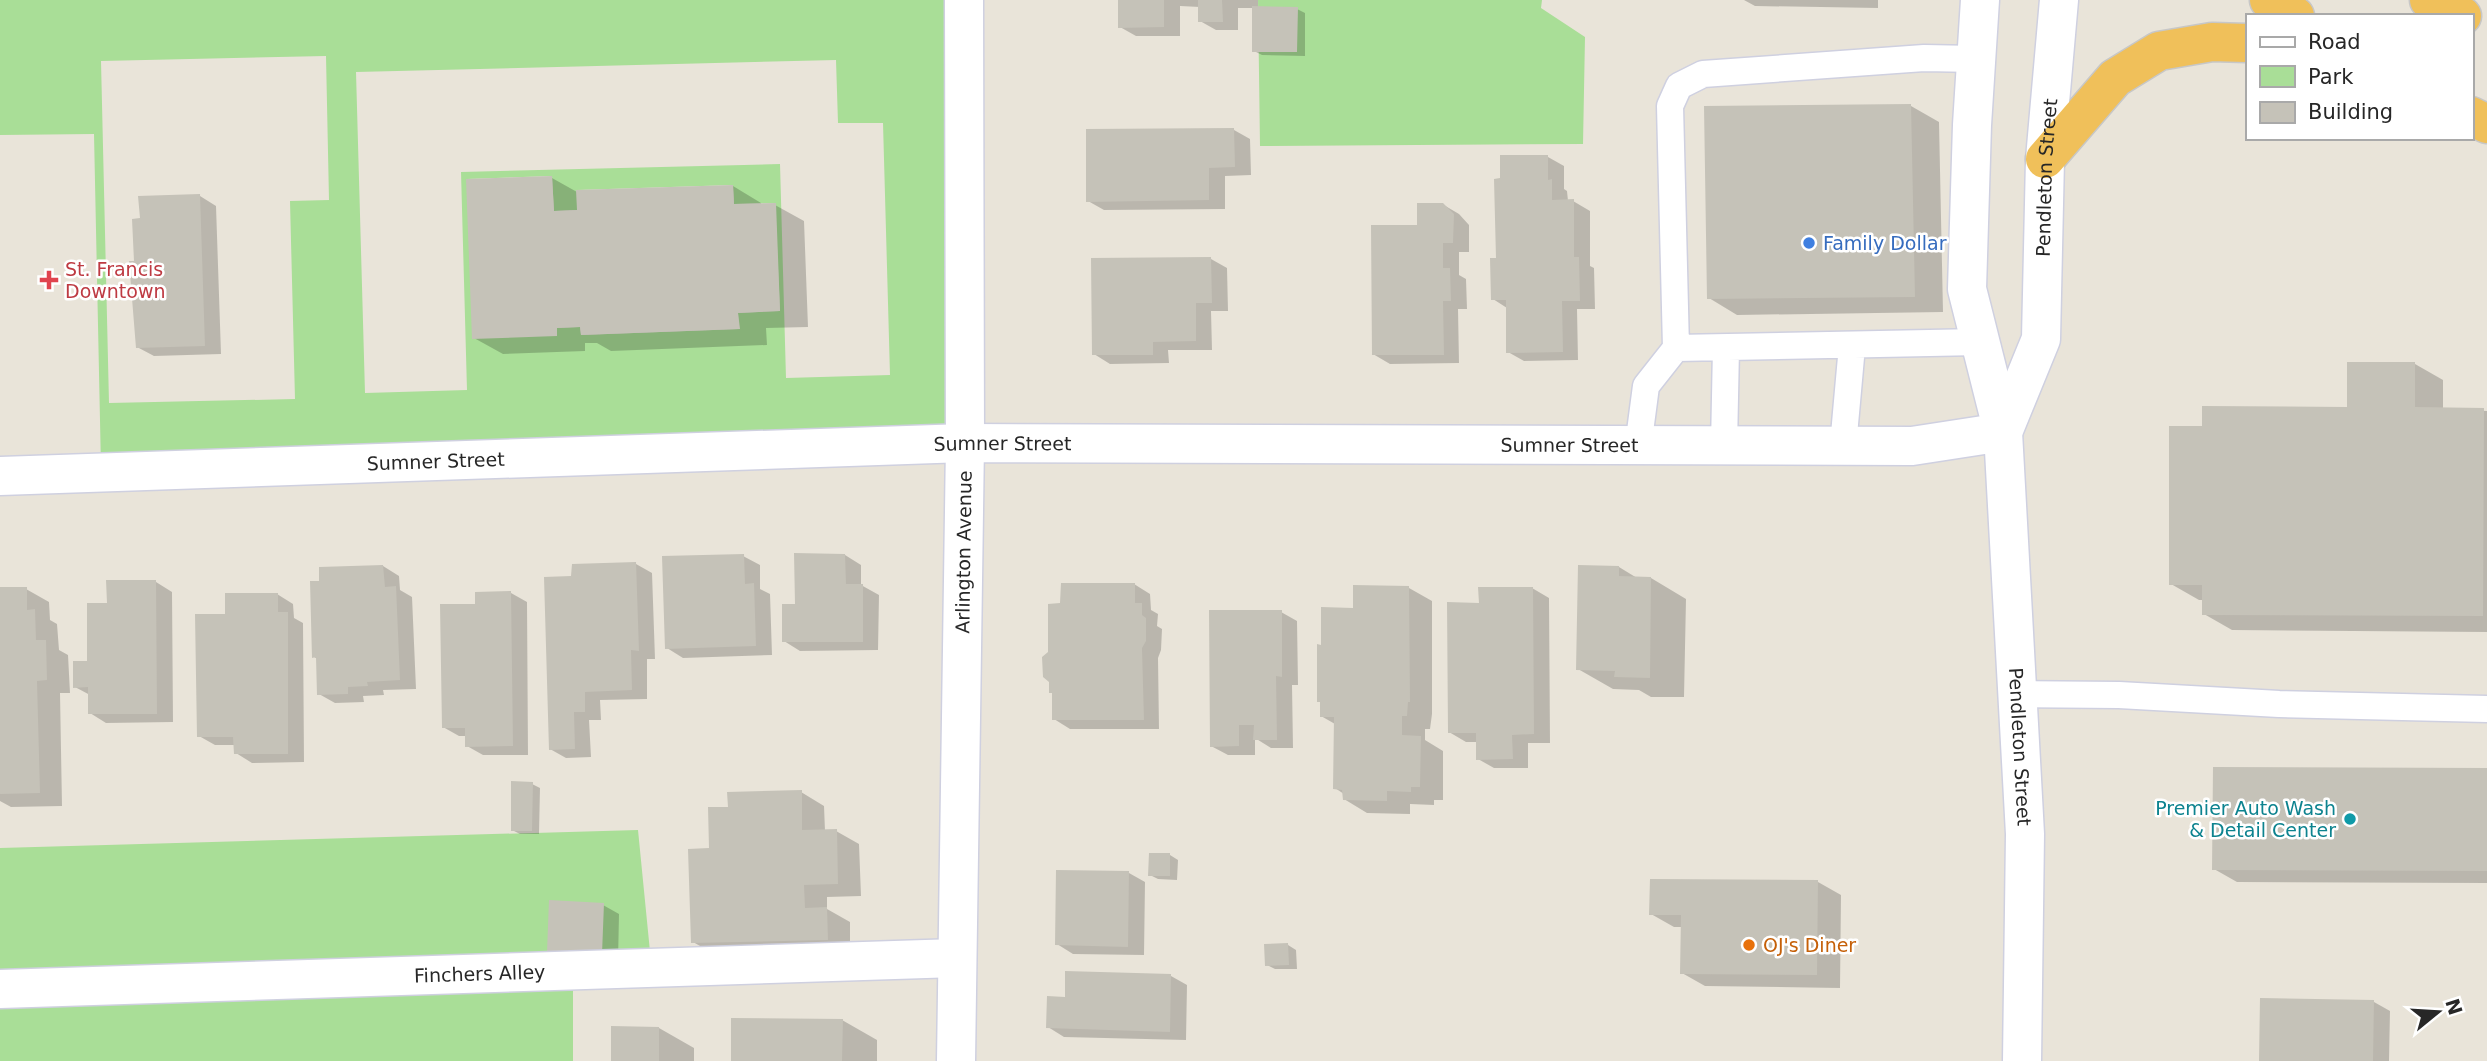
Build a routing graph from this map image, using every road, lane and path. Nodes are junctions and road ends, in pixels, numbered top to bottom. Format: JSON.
{"nodes":[{"id":1,"x":964,"y":0,"type":"edge"},
{"id":2,"x":1980,"y":0,"type":"edge"},
{"id":3,"x":2059,"y":0,"type":"edge"},
{"id":4,"x":2269,"y":0,"type":"edge"},
{"id":5,"x":2429,"y":0,"type":"edge"},
{"id":6,"x":2292,"y":14,"type":"edge"},
{"id":7,"x":2458,"y":14,"type":"edge"},
{"id":8,"x":2246,"y":43,"type":"edge"},
{"id":9,"x":1976,"y":59,"type":"junction"},
{"id":10,"x":2045,"y":159,"type":"junction"},
{"id":11,"x":1980,"y":342,"type":"junction"},
{"id":12,"x":1852,"y":345,"type":"junction"},
{"id":13,"x":1676,"y":348,"type":"junction"},
{"id":14,"x":1726,"y":348,"type":"junction"},
{"id":15,"x":2003,"y":432,"type":"junction"},
{"id":16,"x":965,"y":443,"type":"junction"},
{"id":17,"x":1724,"y":446,"type":"junction"},
{"id":18,"x":1843,"y":446,"type":"junction"},
{"id":19,"x":1638,"y":447,"type":"junction"},
{"id":20,"x":0,"y":476,"type":"edge"},
{"id":21,"x":2017,"y":694,"type":"junction"},
{"id":22,"x":2487,"y":709,"type":"edge"},
{"id":23,"x":957,"y":958,"type":"junction"},
{"id":24,"x":0,"y":989,"type":"edge"},
{"id":25,"x":956,"y":1061,"type":"edge"},
{"id":26,"x":2022,"y":1061,"type":"edge"}],
"edges":[{"from":1,"to":16,"type":"street","name":"Arlington Avenue"},
{"from":2,"to":9,"type":"street","name":"Pendleton Street"},
{"from":3,"to":10,"type":"street","name":"Pendleton Street"},
{"from":4,"to":6,"type":"highway"},
{"from":5,"to":7,"type":"highway"},
{"from":8,"to":10,"type":"highway"},
{"from":9,"to":11,"type":"street","name":"Pendleton Street"},
{"from":9,"to":13,"type":"lane"},
{"from":10,"to":15,"type":"street","name":"Pendleton Street"},
{"from":11,"to":12,"type":"lane"},
{"from":11,"to":15,"type":"street","name":"Pendleton Street"},
{"from":12,"to":14,"type":"lane"},
{"from":12,"to":18,"type":"lane"},
{"from":13,"to":14,"type":"lane"},
{"from":13,"to":19,"type":"lane"},
{"from":14,"to":17,"type":"lane"},
{"from":15,"to":18,"type":"street","name":"Sumner Street"},
{"from":15,"to":21,"type":"street","name":"Pendleton Street"},
{"from":16,"to":19,"type":"street","name":"Sumner Street"},
{"from":16,"to":20,"type":"street","name":"Sumner Street"},
{"from":16,"to":23,"type":"street","name":"Arlington Avenue"},
{"from":17,"to":18,"type":"street","name":"Sumner Street"},
{"from":17,"to":19,"type":"street","name":"Sumner Street"},
{"from":21,"to":22,"type":"lane"},
{"from":21,"to":26,"type":"street","name":"Pendleton Street"},
{"from":23,"to":24,"type":"street","name":"Finchers Alley"},
{"from":23,"to":25,"type":"street","name":"Arlington Avenue"}]}
